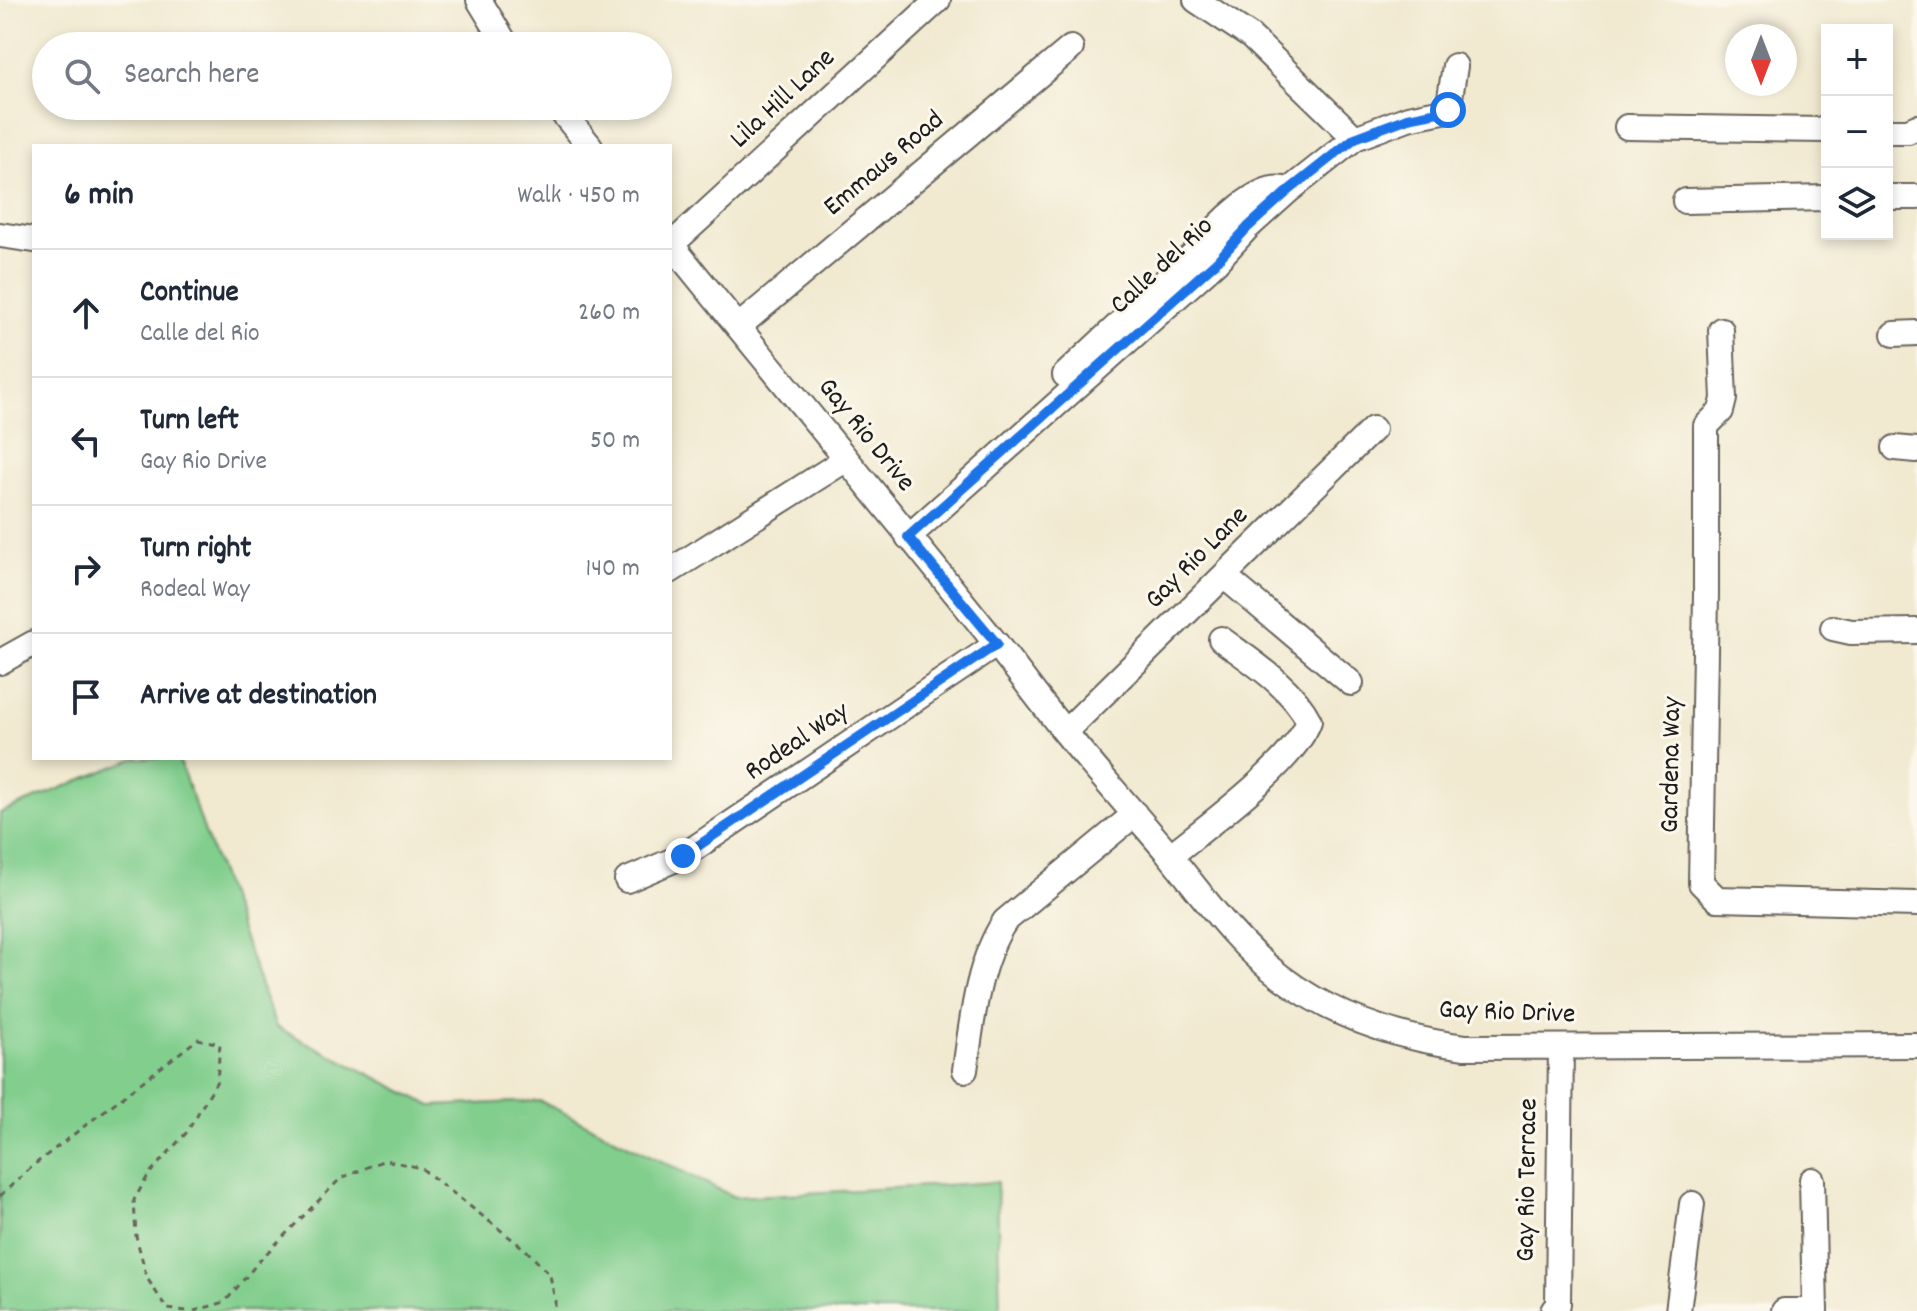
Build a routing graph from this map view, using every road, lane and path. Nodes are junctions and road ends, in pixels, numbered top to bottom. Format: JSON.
{"nodes":[{"id":1,"x":479,"y":0,"type":"edge"},
{"id":2,"x":938,"y":0,"type":"edge"},
{"id":3,"x":1196,"y":0,"type":"edge"},
{"id":4,"x":498,"y":32,"type":"edge"},
{"id":5,"x":1071,"y":48,"type":"dead end"},
{"id":6,"x":1455,"y":66,"type":"dead end"},
{"id":7,"x":569,"y":120,"type":"edge"},
{"id":8,"x":1627,"y":127,"type":"dead end"},
{"id":9,"x":1917,"y":127,"type":"edge"},
{"id":10,"x":1821,"y":130,"type":"edge"},
{"id":11,"x":1893,"y":131,"type":"edge"},
{"id":12,"x":1355,"y":138,"type":"junction"},
{"id":13,"x":588,"y":144,"type":"edge"},
{"id":14,"x":1893,"y":197,"type":"edge"},
{"id":15,"x":1917,"y":197,"type":"edge"},
{"id":16,"x":1821,"y":198,"type":"edge"},
{"id":17,"x":1685,"y":201,"type":"dead end"},
{"id":18,"x":0,"y":235,"type":"edge"},
{"id":19,"x":32,"y":240,"type":"edge"},
{"id":20,"x":672,"y":243,"type":"edge"},
{"id":21,"x":672,"y":245,"type":"edge"},
{"id":22,"x":738,"y":327,"type":"junction"},
{"id":23,"x":1721,"y":330,"type":"dead end"},
{"id":24,"x":1373,"y":429,"type":"dead end"},
{"id":25,"x":845,"y":460,"type":"junction"},
{"id":26,"x":904,"y":532,"type":"junction"},
{"id":27,"x":672,"y":570,"type":"edge"},
{"id":28,"x":1224,"y":576,"type":"junction"},
{"id":29,"x":1833,"y":628,"type":"dead end"},
{"id":30,"x":1917,"y":631,"type":"edge"},
{"id":31,"x":1221,"y":639,"type":"dead end"},
{"id":32,"x":32,"y":644,"type":"edge"},
{"id":33,"x":997,"y":644,"type":"junction"},
{"id":34,"x":0,"y":662,"type":"edge"},
{"id":35,"x":1351,"y":683,"type":"dead end"},
{"id":36,"x":1065,"y":732,"type":"junction"},
{"id":37,"x":1135,"y":814,"type":"junction"},
{"id":38,"x":1170,"y":856,"type":"junction"},
{"id":39,"x":627,"y":880,"type":"dead end"},
{"id":40,"x":1917,"y":904,"type":"edge"},
{"id":41,"x":1917,"y":1045,"type":"edge"},
{"id":42,"x":1561,"y":1047,"type":"junction"},
{"id":43,"x":965,"y":1070,"type":"dead end"},
{"id":44,"x":1812,"y":1180,"type":"dead end"},
{"id":45,"x":0,"y":1196,"type":"edge"},
{"id":46,"x":1692,"y":1204,"type":"dead end"},
{"id":47,"x":187,"y":1311,"type":"edge"},
{"id":48,"x":194,"y":1311,"type":"edge"},
{"id":49,"x":555,"y":1311,"type":"edge"},
{"id":50,"x":1553,"y":1311,"type":"edge"},
{"id":51,"x":1678,"y":1311,"type":"edge"},
{"id":52,"x":1784,"y":1311,"type":"edge"},
{"id":53,"x":1813,"y":1311,"type":"edge"}],
"edges":[{"from":1,"to":4,"type":"street"},
{"from":2,"to":20,"type":"street","name":"Lila Hill Lane"},
{"from":3,"to":12,"type":"street"},
{"from":5,"to":22,"type":"street","name":"Emmaus Road"},
{"from":6,"to":12,"type":"street","name":"Calle del Rio"},
{"from":7,"to":13,"type":"street"},
{"from":8,"to":10,"type":"street"},
{"from":9,"to":11,"type":"street"},
{"from":12,"to":26,"type":"street","name":"Calle del Rio"},
{"from":14,"to":15,"type":"street"},
{"from":16,"to":17,"type":"street"},
{"from":18,"to":19,"type":"street"},
{"from":21,"to":22,"type":"street","name":"Gay Rio Drive"},
{"from":22,"to":25,"type":"street","name":"Gay Rio Drive"},
{"from":23,"to":40,"type":"street","name":"Gardena Way"},
{"from":24,"to":28,"type":"street","name":"Gay Rio Lane"},
{"from":25,"to":26,"type":"street","name":"Gay Rio Drive"},
{"from":25,"to":27,"type":"street"},
{"from":26,"to":33,"type":"street","name":"Gay Rio Drive"},
{"from":28,"to":35,"type":"street"},
{"from":28,"to":36,"type":"street","name":"Gay Rio Lane"},
{"from":29,"to":30,"type":"street"},
{"from":31,"to":38,"type":"street"},
{"from":32,"to":34,"type":"street"},
{"from":33,"to":36,"type":"street","name":"Gay Rio Drive"},
{"from":33,"to":39,"type":"street","name":"Rodeal Way"},
{"from":36,"to":37,"type":"street","name":"Gay Rio Drive"},
{"from":37,"to":38,"type":"street","name":"Gay Rio Drive"},
{"from":37,"to":43,"type":"street"},
{"from":38,"to":42,"type":"street","name":"Gay Rio Drive"},
{"from":41,"to":42,"type":"street","name":"Gay Rio Drive"},
{"from":42,"to":50,"type":"street","name":"Gay Rio Terrace"},
{"from":44,"to":53,"type":"street"},
{"from":45,"to":47,"type":"path"},
{"from":46,"to":51,"type":"street"},
{"from":48,"to":49,"type":"path"},
{"from":52,"to":53,"type":"street"}]}
